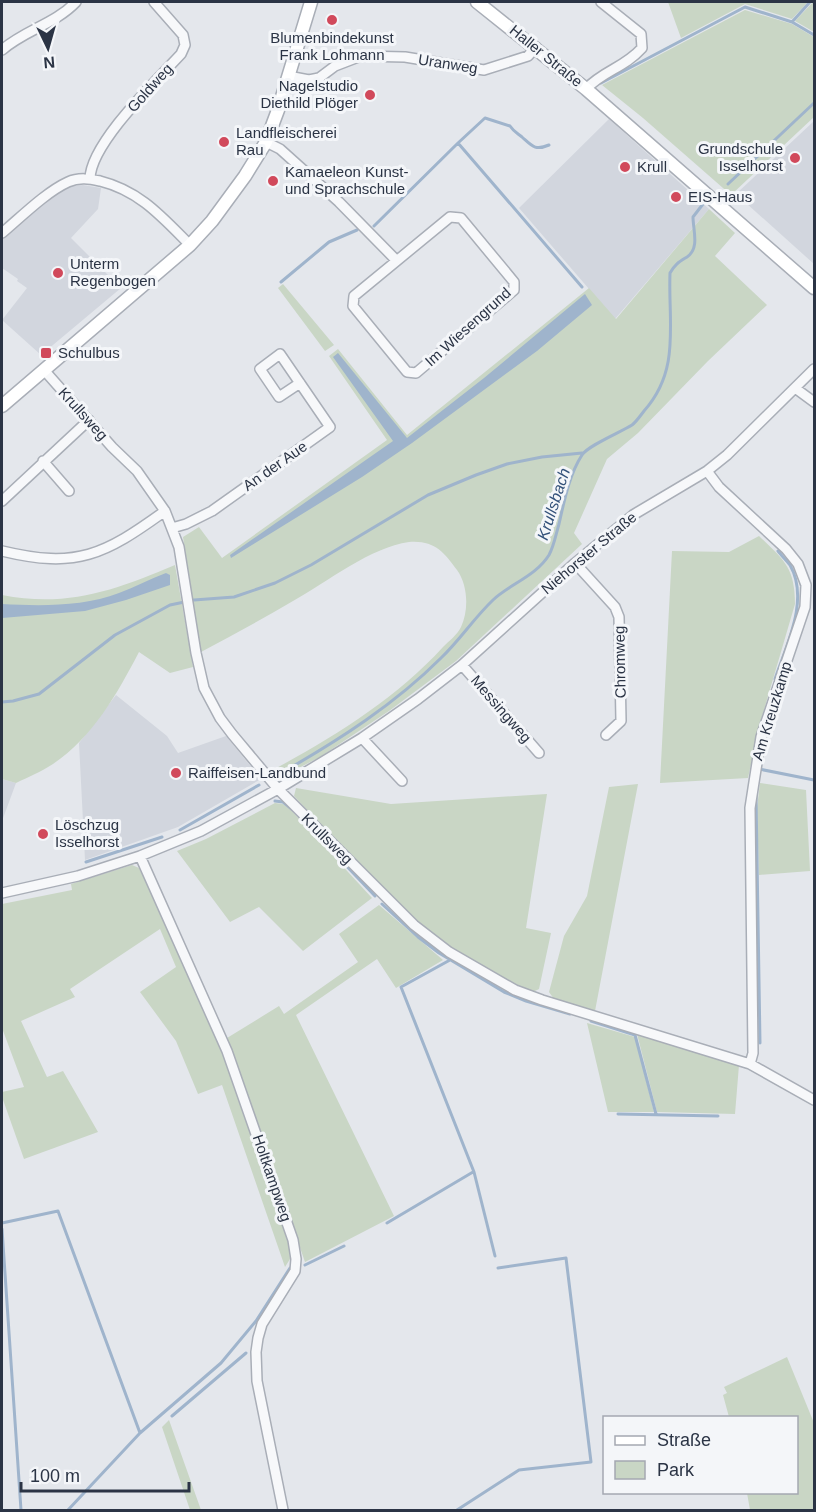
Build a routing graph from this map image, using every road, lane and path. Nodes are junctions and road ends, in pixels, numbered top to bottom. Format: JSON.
{"nodes":[{"id":1,"x":76,"y":2,"type":"edge"},
{"id":2,"x":153,"y":2,"type":"edge"},
{"id":3,"x":311,"y":2,"type":"edge"},
{"id":4,"x":477,"y":2,"type":"edge"},
{"id":5,"x":601,"y":2,"type":"edge"},
{"id":6,"x":536,"y":47,"type":"junction"},
{"id":7,"x":2,"y":50,"type":"edge"},
{"id":8,"x":288,"y":76,"type":"junction"},
{"id":9,"x":586,"y":88,"type":"junction"},
{"id":10,"x":266,"y":142,"type":"junction"},
{"id":11,"x":90,"y":179,"type":"junction"},
{"id":12,"x":2,"y":233,"type":"edge"},
{"id":13,"x":190,"y":245,"type":"junction"},
{"id":14,"x":396,"y":261,"type":"junction"},
{"id":15,"x":814,"y":288,"type":"edge"},
{"id":16,"x":814,"y":369,"type":"edge"},
{"id":17,"x":44,"y":370,"type":"junction"},
{"id":18,"x":300,"y":383,"type":"junction"},
{"id":19,"x":795,"y":388,"type":"junction"},
{"id":20,"x":814,"y":402,"type":"edge"},
{"id":21,"x":2,"y":406,"type":"edge"},
{"id":22,"x":89,"y":420,"type":"junction"},
{"id":23,"x":43,"y":461,"type":"junction"},
{"id":24,"x":707,"y":471,"type":"junction"},
{"id":25,"x":69,"y":491,"type":"dead end"},
{"id":26,"x":2,"y":501,"type":"edge"},
{"id":27,"x":165,"y":511,"type":"junction"},
{"id":28,"x":172,"y":528,"type":"junction"},
{"id":29,"x":2,"y":551,"type":"edge"},
{"id":30,"x":575,"y":563,"type":"junction"},
{"id":31,"x":462,"y":665,"type":"junction"},
{"id":32,"x":606,"y":735,"type":"dead end"},
{"id":33,"x":362,"y":738,"type":"junction"},
{"id":34,"x":539,"y":753,"type":"dead end"},
{"id":35,"x":402,"y":781,"type":"dead end"},
{"id":36,"x":278,"y":789,"type":"junction"},
{"id":37,"x":140,"y":855,"type":"junction"},
{"id":38,"x":2,"y":893,"type":"edge"},
{"id":39,"x":750,"y":1064,"type":"junction"},
{"id":40,"x":814,"y":1100,"type":"edge"},
{"id":41,"x":283,"y":1510,"type":"edge"}],
"edges":[{"from":1,"to":7,"type":"street"},
{"from":2,"to":11,"type":"street","name":"Goldweg"},
{"from":3,"to":8,"type":"street"},
{"from":4,"to":6,"type":"street","name":"Haller Straße"},
{"from":5,"to":9,"type":"street","name":"Haller Straße"},
{"from":6,"to":8,"type":"street","name":"Uranweg"},
{"from":6,"to":9,"type":"street","name":"Haller Straße"},
{"from":8,"to":10,"type":"street"},
{"from":9,"to":15,"type":"street","name":"Haller Straße"},
{"from":10,"to":13,"type":"street"},
{"from":10,"to":14,"type":"street"},
{"from":11,"to":12,"type":"street"},
{"from":11,"to":13,"type":"street"},
{"from":13,"to":17,"type":"street"},
{"from":14,"to":14,"type":"street","name":"Im Wiesengrund"},
{"from":16,"to":19,"type":"street","name":"Niehorster Straße"},
{"from":17,"to":21,"type":"street"},
{"from":17,"to":22,"type":"street","name":"Krullsweg"},
{"from":18,"to":18,"type":"street","name":"An der Aue"},
{"from":18,"to":28,"type":"street","name":"An der Aue"},
{"from":19,"to":20,"type":"street"},
{"from":19,"to":24,"type":"street","name":"Niehorster Straße"},
{"from":22,"to":23,"type":"street"},
{"from":22,"to":27,"type":"street","name":"Krullsweg"},
{"from":23,"to":25,"type":"street"},
{"from":23,"to":26,"type":"street"},
{"from":24,"to":30,"type":"street","name":"Niehorster Straße"},
{"from":24,"to":39,"type":"street","name":"Am Kreuzkamp"},
{"from":27,"to":28,"type":"street","name":"Krullsweg"},
{"from":27,"to":29,"type":"street"},
{"from":28,"to":36,"type":"street","name":"Krullsweg"},
{"from":30,"to":31,"type":"street","name":"Niehorster Straße"},
{"from":30,"to":32,"type":"street","name":"Chromweg"},
{"from":31,"to":33,"type":"street","name":"Niehorster Straße"},
{"from":31,"to":34,"type":"street","name":"Messingweg"},
{"from":33,"to":35,"type":"street"},
{"from":33,"to":36,"type":"street","name":"Niehorster Straße"},
{"from":36,"to":37,"type":"street","name":"Niehorster Straße"},
{"from":36,"to":39,"type":"street","name":"Krullsweg"},
{"from":37,"to":38,"type":"street","name":"Niehorster Straße"},
{"from":37,"to":41,"type":"street","name":"Holtkampweg"},
{"from":39,"to":40,"type":"street","name":"Krullsweg"}]}
